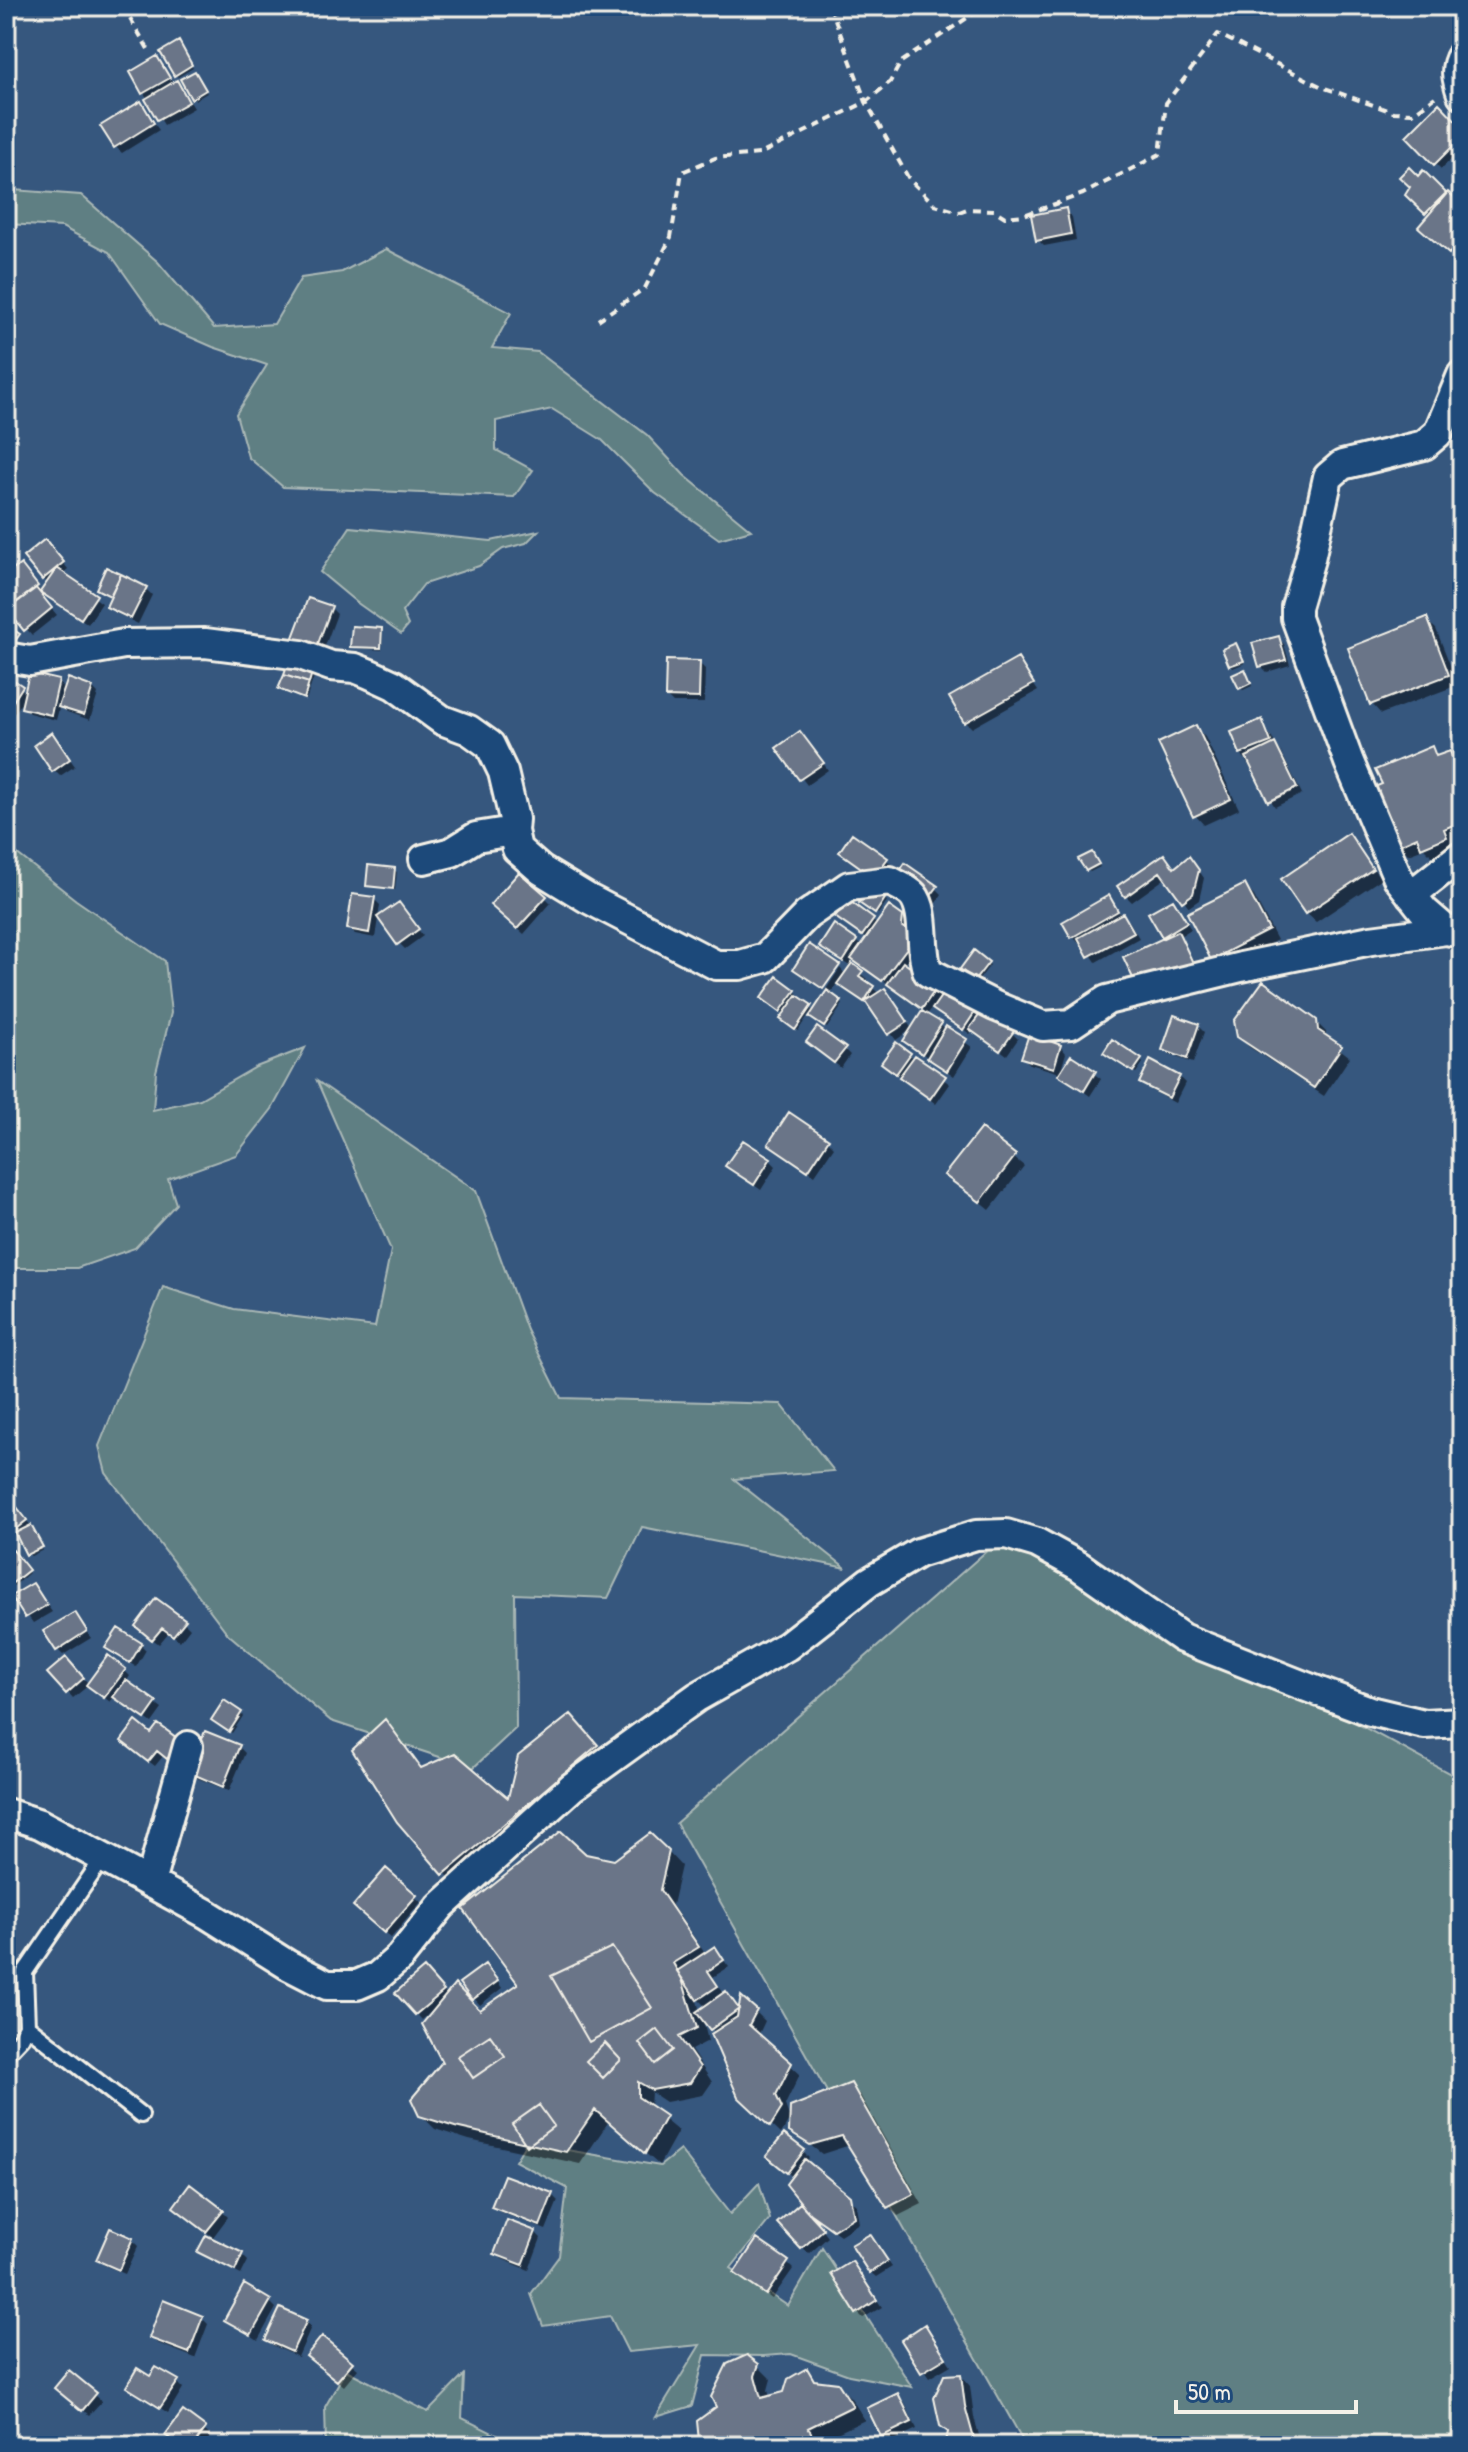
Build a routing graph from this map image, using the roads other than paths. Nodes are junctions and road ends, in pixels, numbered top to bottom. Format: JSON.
{"nodes":[{"id":1,"x":1462,"y":375,"type":"edge"},
{"id":2,"x":6,"y":657,"type":"edge"},
{"id":3,"x":513,"y":831,"type":"junction"},
{"id":4,"x":1462,"y":855,"type":"edge"},
{"id":5,"x":424,"y":859,"type":"dead end"},
{"id":6,"x":1411,"y":895,"type":"junction"},
{"id":7,"x":1454,"y":932,"type":"edge"},
{"id":8,"x":1462,"y":1722,"type":"edge"},
{"id":9,"x":188,"y":1746,"type":"dead end"},
{"id":10,"x":6,"y":1813,"type":"edge"},
{"id":11,"x":103,"y":1858,"type":"junction"},
{"id":12,"x":150,"y":1883,"type":"junction"},
{"id":13,"x":27,"y":2026,"type":"junction"},
{"id":14,"x":6,"y":2054,"type":"edge"},
{"id":15,"x":141,"y":2115,"type":"dead end"}],
"edges":[{"from":1,"to":6,"type":"street"},
{"from":2,"to":3,"type":"street"},
{"from":3,"to":5,"type":"street"},
{"from":3,"to":7,"type":"street"},
{"from":4,"to":6,"type":"street"},
{"from":6,"to":7,"type":"street"},
{"from":8,"to":12,"type":"street"},
{"from":9,"to":12,"type":"street"},
{"from":10,"to":11,"type":"street"},
{"from":11,"to":12,"type":"street"},
{"from":11,"to":13,"type":"lane"},
{"from":13,"to":14,"type":"lane"},
{"from":13,"to":15,"type":"lane"}]}
